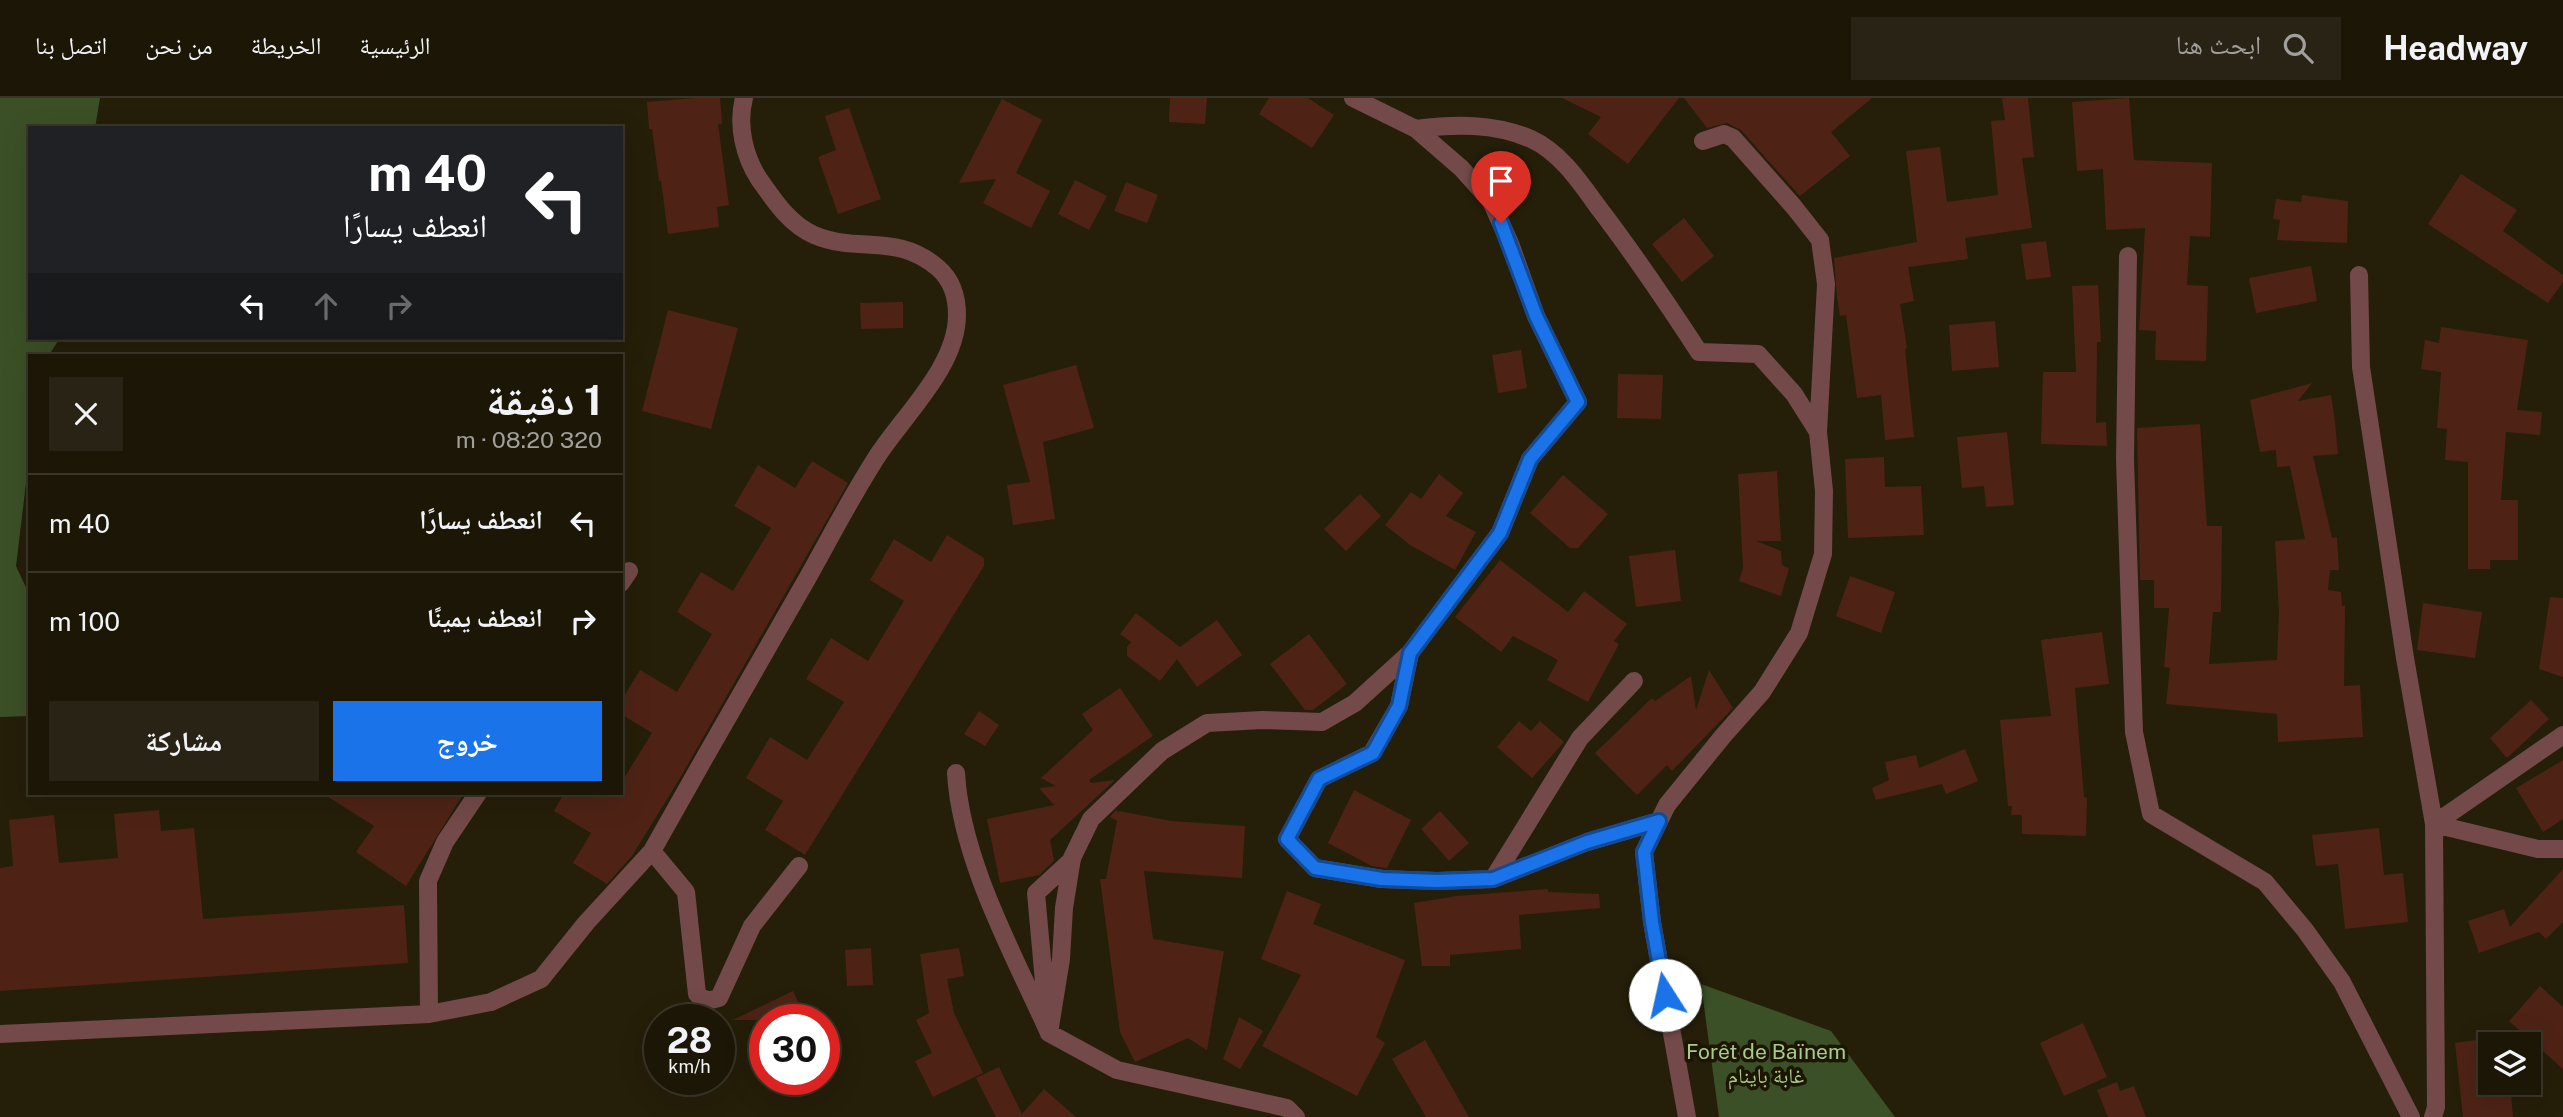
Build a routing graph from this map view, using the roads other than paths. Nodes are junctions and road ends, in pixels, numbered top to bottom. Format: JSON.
{"nodes":[{"id":1,"x":744,"y":98,"type":"edge"},
{"id":2,"x":1353,"y":98,"type":"edge"},
{"id":3,"x":1416,"y":129,"type":"junction"},
{"id":4,"x":1703,"y":141,"type":"dead end"},
{"id":5,"x":2128,"y":256,"type":"dead end"},
{"id":6,"x":2359,"y":275,"type":"dead end"},
{"id":7,"x":1818,"y":432,"type":"junction"},
{"id":8,"x":1410,"y":653,"type":"junction"},
{"id":9,"x":1634,"y":681,"type":"dead end"},
{"id":10,"x":2563,"y":735,"type":"edge"},
{"id":11,"x":956,"y":773,"type":"dead end"},
{"id":12,"x":477,"y":795,"type":"edge"},
{"id":13,"x":1659,"y":821,"type":"junction"},
{"id":14,"x":2434,"y":824,"type":"junction"},
{"id":15,"x":2563,"y":849,"type":"edge"},
{"id":16,"x":652,"y":850,"type":"junction"},
{"id":17,"x":1072,"y":860,"type":"junction"},
{"id":18,"x":799,"y":866,"type":"dead end"},
{"id":19,"x":1493,"y":879,"type":"junction"},
{"id":20,"x":429,"y":1014,"type":"junction"},
{"id":21,"x":1049,"y":1033,"type":"junction"},
{"id":22,"x":0,"y":1034,"type":"edge"},
{"id":23,"x":1296,"y":1117,"type":"edge"},
{"id":24,"x":1687,"y":1117,"type":"edge"},
{"id":25,"x":2411,"y":1117,"type":"edge"},
{"id":26,"x":2433,"y":1117,"type":"edge"}],
"edges":[{"from":1,"to":16,"type":"street"},
{"from":2,"to":3,"type":"street"},
{"from":3,"to":7,"type":"street"},
{"from":3,"to":8,"type":"street"},
{"from":4,"to":7,"type":"street"},
{"from":5,"to":25,"type":"street"},
{"from":6,"to":14,"type":"street"},
{"from":7,"to":13,"type":"street"},
{"from":8,"to":17,"type":"street"},
{"from":8,"to":19,"type":"street"},
{"from":9,"to":19,"type":"street"},
{"from":10,"to":14,"type":"street"},
{"from":11,"to":21,"type":"street"},
{"from":12,"to":20,"type":"street"},
{"from":13,"to":19,"type":"street"},
{"from":13,"to":24,"type":"street"},
{"from":14,"to":15,"type":"street"},
{"from":14,"to":26,"type":"street"},
{"from":16,"to":18,"type":"street"},
{"from":16,"to":20,"type":"street"},
{"from":17,"to":21,"type":"street"},
{"from":17,"to":21,"type":"street"},
{"from":20,"to":22,"type":"street"},
{"from":21,"to":23,"type":"street"}]}
